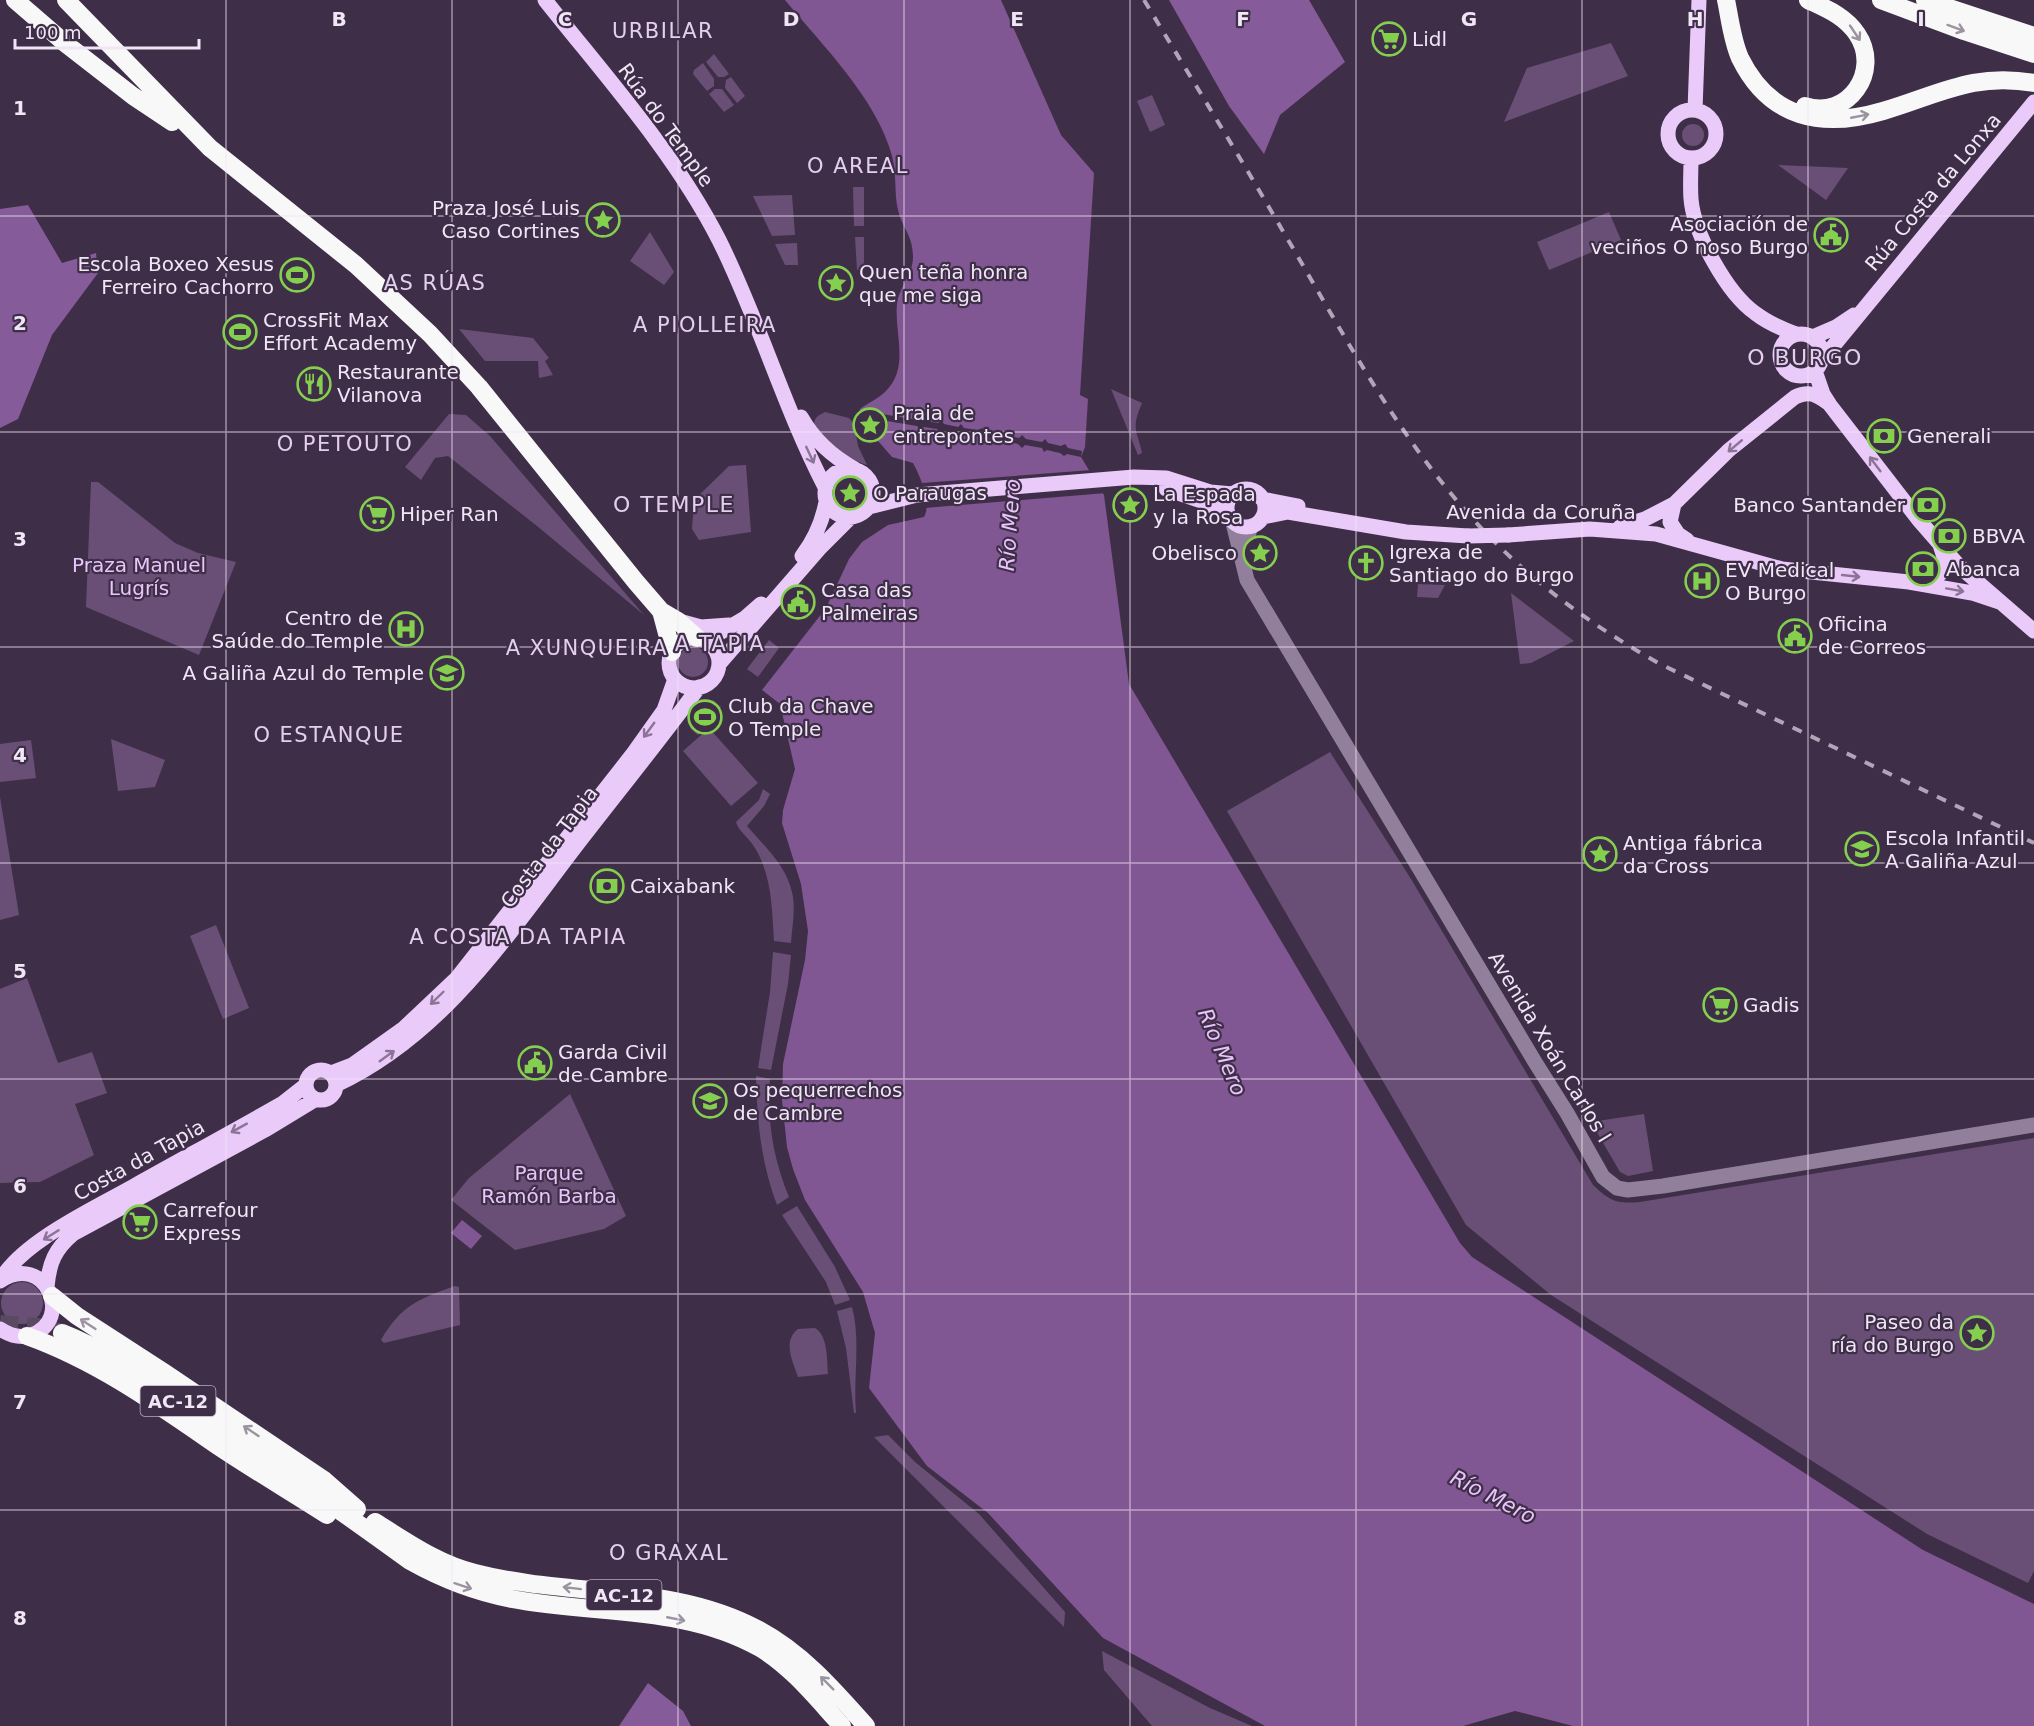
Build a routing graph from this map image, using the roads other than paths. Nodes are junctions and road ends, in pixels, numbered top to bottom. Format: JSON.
{"nodes":[{"id":1,"x":15,"y":0,"type":"edge"},
{"id":2,"x":32,"y":0,"type":"edge"},
{"id":3,"x":53,"y":0,"type":"edge"},
{"id":4,"x":66,"y":0,"type":"edge"},
{"id":5,"x":545,"y":0,"type":"edge"},
{"id":6,"x":1699,"y":0,"type":"edge"},
{"id":7,"x":1726,"y":0,"type":"edge"},
{"id":8,"x":1736,"y":0,"type":"edge"},
{"id":9,"x":1808,"y":0,"type":"edge"},
{"id":10,"x":1881,"y":0,"type":"edge"},
{"id":11,"x":1925,"y":0,"type":"edge"},
{"id":12,"x":2034,"y":36,"type":"edge"},
{"id":13,"x":2034,"y":54,"type":"edge"},
{"id":14,"x":126,"y":64,"type":"junction"},
{"id":15,"x":2034,"y":83,"type":"edge"},
{"id":16,"x":2030,"y":107,"type":"edge"},
{"id":17,"x":1695,"y":110,"type":"junction"},
{"id":18,"x":168,"y":119,"type":"junction"},
{"id":19,"x":210,"y":148,"type":"junction"},
{"id":20,"x":1691,"y":158,"type":"junction"},
{"id":21,"x":1864,"y":308,"type":"junction"},
{"id":22,"x":1754,"y":313,"type":"junction"},
{"id":23,"x":1796,"y":334,"type":"junction"},
{"id":24,"x":1813,"y":337,"type":"junction"},
{"id":25,"x":1779,"y":350,"type":"junction"},
{"id":26,"x":1818,"y":366,"type":"junction"},
{"id":27,"x":1786,"y":370,"type":"junction"},
{"id":28,"x":781,"y":384,"type":"junction"},
{"id":29,"x":1830,"y":405,"type":"junction"},
{"id":30,"x":1780,"y":409,"type":"junction"},
{"id":31,"x":855,"y":469,"type":"junction"},
{"id":32,"x":1123,"y":478,"type":"junction"},
{"id":33,"x":871,"y":483,"type":"junction"},
{"id":34,"x":1233,"y":494,"type":"junction"},
{"id":35,"x":826,"y":495,"type":"junction"},
{"id":36,"x":918,"y":495,"type":"junction"},
{"id":37,"x":1262,"y":499,"type":"junction"},
{"id":38,"x":1674,"y":504,"type":"junction"},
{"id":39,"x":869,"y":507,"type":"junction"},
{"id":40,"x":851,"y":517,"type":"junction"},
{"id":41,"x":1231,"y":519,"type":"junction"},
{"id":42,"x":1257,"y":521,"type":"junction"},
{"id":43,"x":1608,"y":530,"type":"junction"},
{"id":44,"x":1436,"y":534,"type":"junction"},
{"id":45,"x":1938,"y":542,"type":"junction"},
{"id":46,"x":1692,"y":543,"type":"junction"},
{"id":47,"x":1242,"y":558,"type":"junction"},
{"id":48,"x":1909,"y":582,"type":"junction"},
{"id":49,"x":1999,"y":602,"type":"junction"},
{"id":50,"x":661,"y":611,"type":"junction"},
{"id":51,"x":678,"y":621,"type":"junction"},
{"id":52,"x":735,"y":624,"type":"junction"},
{"id":53,"x":2034,"y":630,"type":"edge"},
{"id":54,"x":701,"y":640,"type":"junction"},
{"id":55,"x":672,"y":652,"type":"junction"},
{"id":56,"x":719,"y":664,"type":"junction"},
{"id":57,"x":675,"y":678,"type":"junction"},
{"id":58,"x":699,"y":687,"type":"junction"},
{"id":59,"x":559,"y":858,"type":"junction"},
{"id":60,"x":501,"y":944,"type":"junction"},
{"id":61,"x":481,"y":950,"type":"junction"},
{"id":62,"x":334,"y":1079,"type":"junction"},
{"id":63,"x":306,"y":1085,"type":"junction"},
{"id":64,"x":316,"y":1099,"type":"junction"},
{"id":65,"x":283,"y":1103,"type":"junction"},
{"id":66,"x":2034,"y":1125,"type":"edge"},
{"id":67,"x":265,"y":1130,"type":"junction"},
{"id":68,"x":0,"y":1281,"type":"edge"},
{"id":69,"x":50,"y":1291,"type":"junction"},
{"id":70,"x":2,"y":1332,"type":"edge"},
{"id":71,"x":62,"y":1333,"type":"tunnel mouth"},
{"id":72,"x":27,"y":1336,"type":"junction"},
{"id":73,"x":290,"y":1474,"type":"junction"},
{"id":74,"x":357,"y":1509,"type":"junction"},
{"id":75,"x":410,"y":1561,"type":"junction"},
{"id":76,"x":842,"y":1726,"type":"edge"},
{"id":77,"x":866,"y":1726,"type":"edge"}],
"edges":[{"from":1,"to":18,"type":"highway"},
{"from":2,"to":18,"type":"highway"},
{"from":3,"to":14,"type":"highway"},
{"from":4,"to":14,"type":"highway"},
{"from":5,"to":28,"type":"main road","name":"Rúa do Temple"},
{"from":6,"to":17,"type":"main road"},
{"from":7,"to":15,"type":"highway","one_way":true},
{"from":9,"to":8,"type":"highway","one_way":true},
{"from":10,"to":13,"type":"highway","one_way":true},
{"from":11,"to":12,"type":"highway"},
{"from":14,"to":19,"type":"highway"},
{"from":16,"to":21,"type":"main road","name":"Rúa Costa da Lonxa"},
{"from":17,"to":20,"type":"main road"},
{"from":17,"to":20,"type":"main road"},
{"from":18,"to":19,"type":"highway"},
{"from":19,"to":50,"type":"highway"},
{"from":20,"to":22,"type":"main road"},
{"from":21,"to":24,"type":"main road","name":"Rúa Costa da Lonxa"},
{"from":21,"to":26,"type":"main road","name":"Rúa Costa da Lonxa"},
{"from":22,"to":23,"type":"main road"},
{"from":22,"to":25,"type":"main road"},
{"from":23,"to":24,"type":"main road"},
{"from":23,"to":25,"type":"main road"},
{"from":24,"to":26,"type":"main road"},
{"from":25,"to":27,"type":"main road"},
{"from":26,"to":27,"type":"main road"},
{"from":26,"to":29,"type":"main road"},
{"from":27,"to":30,"type":"main road"},
{"from":28,"to":31,"type":"main road","name":"Rúa do Temple"},
{"from":28,"to":35,"type":"main road","name":"Rúa do Temple","one_way":true},
{"from":29,"to":30,"type":"main road"},
{"from":45,"to":29,"type":"main road","one_way":true},
{"from":30,"to":38,"type":"main road","one_way":true},
{"from":31,"to":33,"type":"main road"},
{"from":31,"to":35,"type":"main road"},
{"from":32,"to":34,"type":"main road"},
{"from":32,"to":36,"type":"main road"},
{"from":32,"to":41,"type":"main road"},
{"from":33,"to":36,"type":"main road"},
{"from":33,"to":39,"type":"main road"},
{"from":34,"to":37,"type":"main road"},
{"from":34,"to":41,"type":"main road"},
{"from":35,"to":40,"type":"main road"},
{"from":35,"to":52,"type":"main road"},
{"from":36,"to":39,"type":"main road"},
{"from":37,"to":42,"type":"main road"},
{"from":37,"to":44,"type":"main road","name":"Avenida da Coruña"},
{"from":38,"to":43,"type":"main road"},
{"from":38,"to":46,"type":"main road"},
{"from":39,"to":40,"type":"main road"},
{"from":40,"to":56,"type":"main road"},
{"from":41,"to":42,"type":"main road"},
{"from":41,"to":47,"type":"street","name":"Avenida Xoán Carlos I"},
{"from":42,"to":44,"type":"main road","name":"Avenida da Coruña"},
{"from":42,"to":47,"type":"street"},
{"from":43,"to":44,"type":"main road","name":"Avenida da Coruña","bridge":true},
{"from":43,"to":46,"type":"main road","name":"Avenida da Coruña"},
{"from":45,"to":48,"type":"main road"},
{"from":45,"to":49,"type":"main road"},
{"from":46,"to":48,"type":"main road","name":"Avenida da Coruña","one_way":true},
{"from":47,"to":66,"type":"street","name":"Avenida Xoán Carlos I"},
{"from":48,"to":49,"type":"main road","name":"Avenida da Coruña","one_way":true},
{"from":49,"to":53,"type":"main road"},
{"from":50,"to":51,"type":"highway"},
{"from":50,"to":55,"type":"highway"},
{"from":51,"to":52,"type":"main road"},
{"from":51,"to":54,"type":"highway"},
{"from":52,"to":54,"type":"main road"},
{"from":54,"to":55,"type":"main road"},
{"from":54,"to":56,"type":"main road"},
{"from":55,"to":57,"type":"main road"},
{"from":56,"to":58,"type":"main road"},
{"from":57,"to":58,"type":"main road"},
{"from":57,"to":59,"type":"main road","name":"Costa da Tapia","one_way":true},
{"from":58,"to":59,"type":"main road","name":"Costa da Tapia"},
{"from":59,"to":60,"type":"main road","name":"Costa da Tapia"},
{"from":59,"to":61,"type":"main road","name":"Costa da Tapia"},
{"from":60,"to":61,"type":"main road"},
{"from":62,"to":60,"type":"main road","name":"Costa da Tapia","one_way":true},
{"from":61,"to":62,"type":"main road","name":"Costa da Tapia","one_way":true},
{"from":62,"to":63,"type":"main road"},
{"from":62,"to":64,"type":"main road"},
{"from":63,"to":64,"type":"main road"},
{"from":63,"to":65,"type":"main road","name":"Costa da Tapia"},
{"from":64,"to":67,"type":"main road","name":"Costa da Tapia"},
{"from":65,"to":67,"type":"main road"},
{"from":65,"to":68,"type":"main road","name":"Costa da Tapia","one_way":true},
{"from":67,"to":69,"type":"main road","name":"Costa da Tapia"},
{"from":68,"to":69,"type":"main road"},
{"from":69,"to":72,"type":"main road","name":"Costa da Tapia"},
{"from":74,"to":69,"type":"highway","one_way":true},
{"from":70,"to":72,"type":"main road"},
{"from":71,"to":73,"type":"highway","number":"AC-12"},
{"from":72,"to":75,"type":"highway"},
{"from":73,"to":74,"type":"highway","number":"AC-12"},
{"from":73,"to":75,"type":"highway","number":"AC-12"},
{"from":77,"to":74,"type":"highway","number":"AC-12","one_way":true},
{"from":75,"to":76,"type":"highway","number":"AC-12","one_way":true}]}
